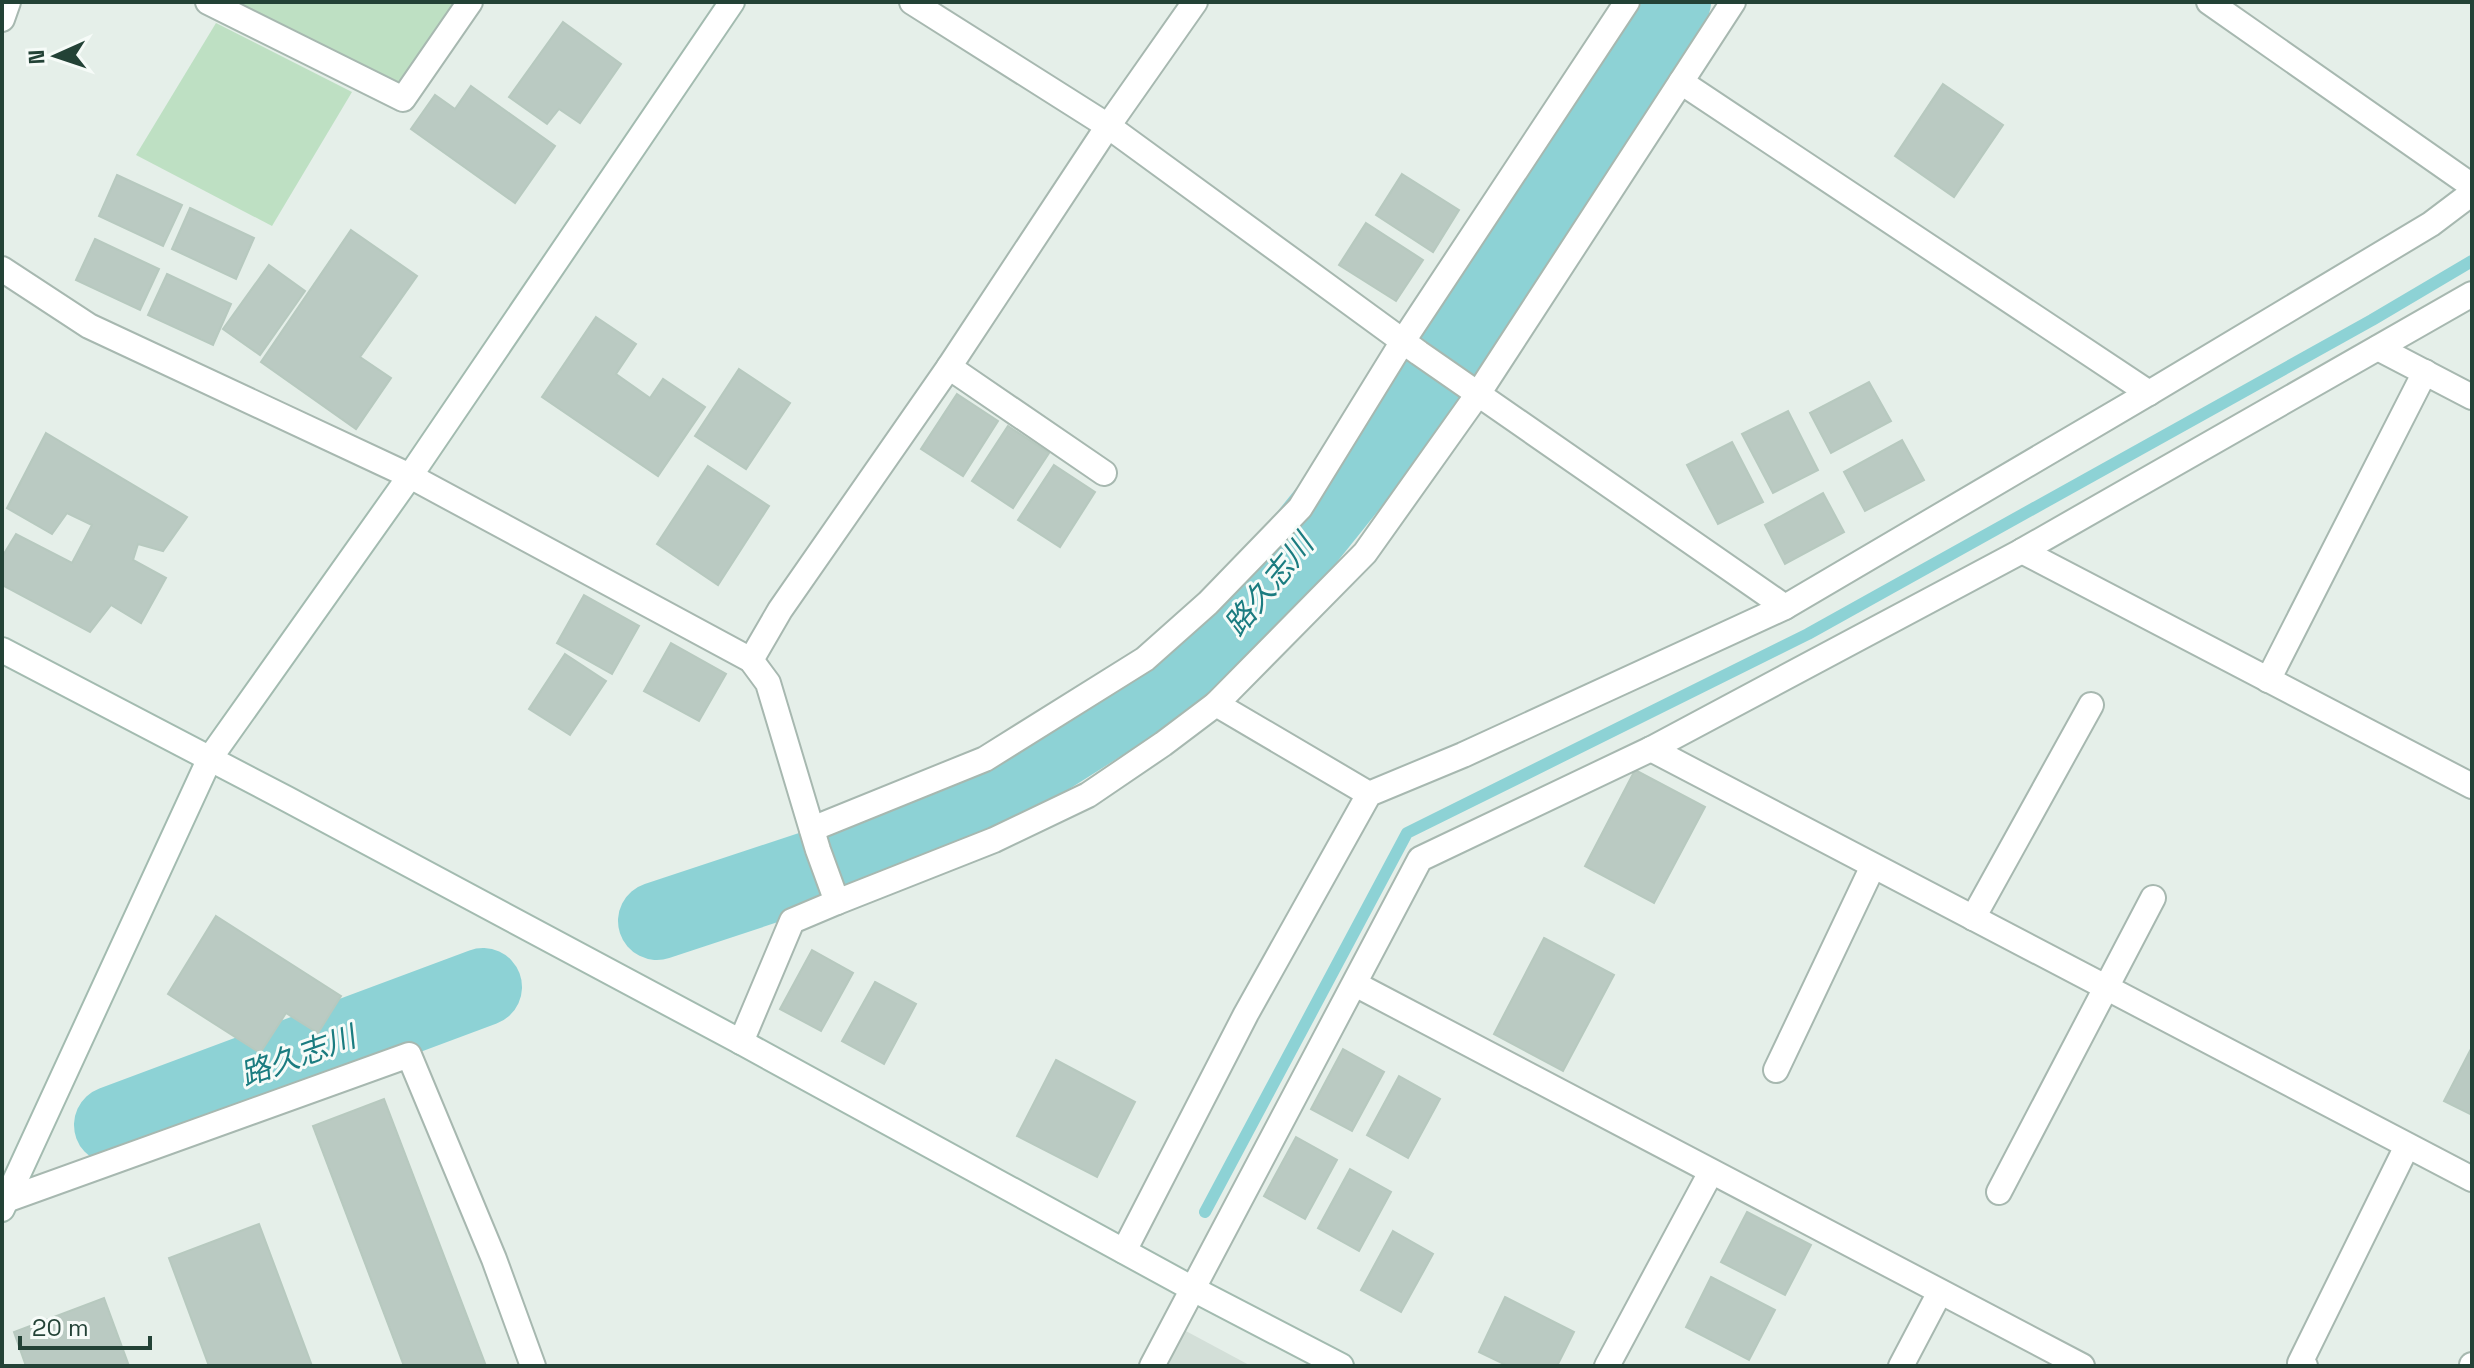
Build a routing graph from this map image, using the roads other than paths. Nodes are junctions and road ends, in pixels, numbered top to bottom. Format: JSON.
{"nodes":[{"id":1,"x":8,"y":2,"type":"edge"},
{"id":2,"x":208,"y":2,"type":"edge"},
{"id":3,"x":470,"y":2,"type":"edge"},
{"id":4,"x":732,"y":2,"type":"edge"},
{"id":5,"x":912,"y":2,"type":"edge"},
{"id":6,"x":1195,"y":2,"type":"edge"},
{"id":7,"x":1627,"y":2,"type":"edge"},
{"id":8,"x":1733,"y":2,"type":"edge"},
{"id":9,"x":2209,"y":2,"type":"edge"},
{"id":10,"x":2,"y":19,"type":"edge"},
{"id":11,"x":1681,"y":82,"type":"junction"},
{"id":12,"x":1108,"y":126,"type":"junction"},
{"id":13,"x":2472,"y":186,"type":"edge"},
{"id":14,"x":2472,"y":193,"type":"edge"},
{"id":15,"x":2,"y":269,"type":"edge"},
{"id":16,"x":2472,"y":294,"type":"edge"},
{"id":17,"x":1411,"y":347,"type":"junction"},
{"id":18,"x":2378,"y":348,"type":"junction"},
{"id":19,"x":949,"y":367,"type":"junction"},
{"id":20,"x":2425,"y":372,"type":"junction"},
{"id":21,"x":1470,"y":388,"type":"junction"},
{"id":22,"x":2149,"y":393,"type":"junction"},
{"id":23,"x":2472,"y":397,"type":"edge"},
{"id":24,"x":1104,"y":473,"type":"dead end"},
{"id":25,"x":410,"y":476,"type":"junction"},
{"id":26,"x":2022,"y":551,"type":"junction"},
{"id":27,"x":1785,"y":607,"type":"junction"},
{"id":28,"x":2,"y":650,"type":"edge"},
{"id":29,"x":751,"y":660,"type":"junction"},
{"id":30,"x":2268,"y":680,"type":"junction"},
{"id":31,"x":1216,"y":704,"type":"junction"},
{"id":32,"x":2091,"y":705,"type":"dead end"},
{"id":33,"x":1651,"y":749,"type":"junction"},
{"id":34,"x":210,"y":758,"type":"junction"},
{"id":35,"x":2472,"y":786,"type":"edge"},
{"id":36,"x":1369,"y":794,"type":"junction"},
{"id":37,"x":815,"y":840,"type":"junction"},
{"id":38,"x":1873,"y":866,"type":"junction"},
{"id":39,"x":2153,"y":898,"type":"dead end"},
{"id":40,"x":837,"y":902,"type":"junction"},
{"id":41,"x":1973,"y":918,"type":"junction"},
{"id":42,"x":1355,"y":984,"type":"junction"},
{"id":43,"x":2106,"y":987,"type":"junction"},
{"id":44,"x":741,"y":1042,"type":"junction"},
{"id":45,"x":1776,"y":1070,"type":"dead end"},
{"id":46,"x":2407,"y":1146,"type":"junction"},
{"id":47,"x":1711,"y":1172,"type":"junction"},
{"id":48,"x":2472,"y":1179,"type":"edge"},
{"id":49,"x":1999,"y":1192,"type":"dead end"},
{"id":50,"x":3,"y":1203,"type":"edge"},
{"id":51,"x":1124,"y":1251,"type":"junction"},
{"id":52,"x":1193,"y":1289,"type":"junction"},
{"id":53,"x":1940,"y":1292,"type":"junction"},
{"id":54,"x":533,"y":1366,"type":"edge"},
{"id":55,"x":1152,"y":1366,"type":"edge"},
{"id":56,"x":1341,"y":1366,"type":"edge"},
{"id":57,"x":1607,"y":1366,"type":"edge"},
{"id":58,"x":1901,"y":1366,"type":"edge"},
{"id":59,"x":2082,"y":1366,"type":"edge"},
{"id":60,"x":2305,"y":1366,"type":"edge"}],
"edges":[{"from":1,"to":10,"type":"street"},
{"from":2,"to":3,"type":"street"},
{"from":4,"to":25,"type":"street"},
{"from":5,"to":12,"type":"street"},
{"from":6,"to":12,"type":"street"},
{"from":7,"to":17,"type":"street"},
{"from":8,"to":11,"type":"street"},
{"from":9,"to":13,"type":"street"},
{"from":11,"to":21,"type":"street"},
{"from":11,"to":22,"type":"street"},
{"from":12,"to":17,"type":"street"},
{"from":12,"to":19,"type":"street"},
{"from":14,"to":22,"type":"street"},
{"from":15,"to":25,"type":"street"},
{"from":16,"to":18,"type":"street"},
{"from":17,"to":21,"type":"street"},
{"from":17,"to":37,"type":"street"},
{"from":18,"to":20,"type":"street"},
{"from":18,"to":26,"type":"street"},
{"from":19,"to":24,"type":"street"},
{"from":19,"to":29,"type":"street"},
{"from":20,"to":23,"type":"street"},
{"from":20,"to":30,"type":"street"},
{"from":21,"to":27,"type":"street"},
{"from":21,"to":31,"type":"street"},
{"from":22,"to":27,"type":"street"},
{"from":25,"to":29,"type":"street"},
{"from":25,"to":34,"type":"street"},
{"from":26,"to":30,"type":"street"},
{"from":26,"to":33,"type":"street"},
{"from":27,"to":36,"type":"street"},
{"from":28,"to":34,"type":"street"},
{"from":29,"to":37,"type":"street"},
{"from":30,"to":35,"type":"street"},
{"from":31,"to":36,"type":"street"},
{"from":31,"to":40,"type":"street"},
{"from":32,"to":41,"type":"street"},
{"from":33,"to":38,"type":"street"},
{"from":33,"to":42,"type":"street"},
{"from":34,"to":44,"type":"street"},
{"from":34,"to":50,"type":"street"},
{"from":36,"to":51,"type":"street"},
{"from":37,"to":40,"type":"street"},
{"from":38,"to":41,"type":"street"},
{"from":38,"to":45,"type":"street"},
{"from":39,"to":43,"type":"street"},
{"from":40,"to":44,"type":"street"},
{"from":41,"to":43,"type":"street"},
{"from":42,"to":47,"type":"street"},
{"from":42,"to":52,"type":"street"},
{"from":43,"to":46,"type":"street"},
{"from":43,"to":49,"type":"street"},
{"from":44,"to":51,"type":"street"},
{"from":46,"to":48,"type":"street"},
{"from":46,"to":60,"type":"street"},
{"from":47,"to":53,"type":"street"},
{"from":47,"to":57,"type":"street"},
{"from":50,"to":54,"type":"street"},
{"from":51,"to":52,"type":"street"},
{"from":52,"to":55,"type":"street"},
{"from":52,"to":56,"type":"street"},
{"from":53,"to":58,"type":"street"},
{"from":53,"to":59,"type":"street"}]}
